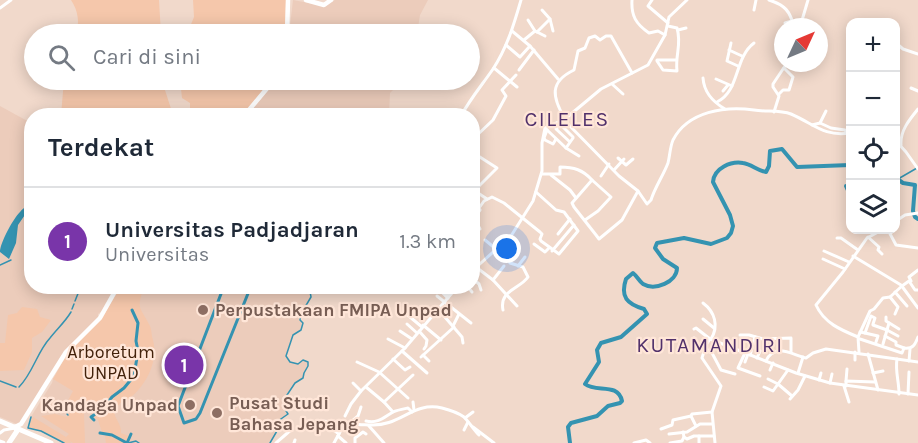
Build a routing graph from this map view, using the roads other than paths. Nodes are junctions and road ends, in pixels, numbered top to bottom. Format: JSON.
{"nodes":[{"id":1,"x":11,"y":0,"type":"edge"},
{"id":2,"x":288,"y":0,"type":"edge"},
{"id":3,"x":306,"y":0,"type":"edge"},
{"id":4,"x":331,"y":0,"type":"edge"},
{"id":5,"x":521,"y":0,"type":"edge"},
{"id":6,"x":632,"y":0,"type":"edge"},
{"id":7,"x":652,"y":0,"type":"edge"},
{"id":8,"x":687,"y":0,"type":"edge"},
{"id":9,"x":756,"y":0,"type":"edge"},
{"id":10,"x":769,"y":0,"type":"edge"},
{"id":11,"x":808,"y":0,"type":"edge"},
{"id":12,"x":0,"y":8,"type":"edge"},
{"id":13,"x":542,"y":9,"type":"dead end"},
{"id":14,"x":754,"y":10,"type":"dead end"},
{"id":15,"x":791,"y":18,"type":"edge"},
{"id":16,"x":803,"y":18,"type":"edge"},
{"id":17,"x":550,"y":19,"type":"junction"},
{"id":18,"x":528,"y":20,"type":"dead end"},
{"id":19,"x":287,"y":24,"type":"edge"},
{"id":20,"x":668,"y":24,"type":"junction"},
{"id":21,"x":686,"y":28,"type":"dead end"},
{"id":22,"x":678,"y":30,"type":"junction"},
{"id":23,"x":512,"y":31,"type":"junction"},
{"id":24,"x":536,"y":31,"type":"junction"},
{"id":25,"x":553,"y":31,"type":"dead end"},
{"id":26,"x":665,"y":35,"type":"junction"},
{"id":27,"x":544,"y":36,"type":"dead end"},
{"id":28,"x":524,"y":40,"type":"junction"},
{"id":29,"x":731,"y":43,"type":"dead end"},
{"id":30,"x":754,"y":43,"type":"dead end"},
{"id":31,"x":506,"y":45,"type":"junction"},
{"id":32,"x":530,"y":46,"type":"junction"},
{"id":33,"x":900,"y":47,"type":"edge"},
{"id":34,"x":534,"y":50,"type":"junction"},
{"id":35,"x":729,"y":50,"type":"junction"},
{"id":36,"x":918,"y":54,"type":"edge"},
{"id":37,"x":742,"y":56,"type":"junction"},
{"id":38,"x":655,"y":59,"type":"junction"},
{"id":39,"x":676,"y":60,"type":"junction"},
{"id":40,"x":738,"y":66,"type":"junction"},
{"id":41,"x":494,"y":68,"type":"junction"},
{"id":42,"x":519,"y":70,"type":"dead end"},
{"id":43,"x":782,"y":72,"type":"edge"},
{"id":44,"x":788,"y":72,"type":"edge"},
{"id":45,"x":632,"y":73,"type":"junction"},
{"id":46,"x":516,"y":75,"type":"dead end"},
{"id":47,"x":703,"y":78,"type":"dead end"},
{"id":48,"x":558,"y":79,"type":"junction"},
{"id":49,"x":716,"y":79,"type":"dead end"},
{"id":50,"x":510,"y":82,"type":"junction"},
{"id":51,"x":612,"y":84,"type":"junction"},
{"id":52,"x":730,"y":85,"type":"junction"},
{"id":53,"x":480,"y":87,"type":"edge"},
{"id":54,"x":517,"y":87,"type":"dead end"},
{"id":55,"x":911,"y":88,"type":"dead end"},
{"id":56,"x":266,"y":90,"type":"edge"},
{"id":57,"x":478,"y":90,"type":"edge"},
{"id":58,"x":723,"y":91,"type":"dead end"},
{"id":59,"x":918,"y":92,"type":"edge"},
{"id":60,"x":623,"y":94,"type":"dead end"},
{"id":61,"x":779,"y":94,"type":"junction"},
{"id":62,"x":717,"y":102,"type":"junction"},
{"id":63,"x":251,"y":108,"type":"edge"},
{"id":64,"x":465,"y":108,"type":"edge"},
{"id":65,"x":725,"y":109,"type":"junction"},
{"id":66,"x":918,"y":109,"type":"edge"},
{"id":67,"x":826,"y":111,"type":"dead end"},
{"id":68,"x":774,"y":112,"type":"junction"},
{"id":69,"x":564,"y":120,"type":"junction"},
{"id":70,"x":820,"y":123,"type":"junction"},
{"id":71,"x":812,"y":125,"type":"junction"},
{"id":72,"x":546,"y":129,"type":"junction"},
{"id":73,"x":846,"y":131,"type":"edge"},
{"id":74,"x":480,"y":132,"type":"edge"},
{"id":75,"x":846,"y":134,"type":"edge"},
{"id":76,"x":556,"y":139,"type":"junction"},
{"id":77,"x":570,"y":142,"type":"junction"},
{"id":78,"x":583,"y":145,"type":"dead end"},
{"id":79,"x":901,"y":145,"type":"joint"},
{"id":80,"x":591,"y":147,"type":"junction"},
{"id":81,"x":566,"y":148,"type":"junction"},
{"id":82,"x":579,"y":156,"type":"dead end"},
{"id":83,"x":480,"y":157,"type":"edge"},
{"id":84,"x":618,"y":158,"type":"dead end"},
{"id":85,"x":633,"y":159,"type":"dead end"},
{"id":86,"x":623,"y":160,"type":"junction"},
{"id":87,"x":609,"y":164,"type":"junction"},
{"id":88,"x":918,"y":169,"type":"edge"},
{"id":89,"x":614,"y":170,"type":"junction"},
{"id":90,"x":542,"y":174,"type":"junction"},
{"id":91,"x":549,"y":174,"type":"junction"},
{"id":92,"x":560,"y":174,"type":"junction"},
{"id":93,"x":601,"y":176,"type":"dead end"},
{"id":94,"x":592,"y":180,"type":"junction"},
{"id":95,"x":561,"y":182,"type":"junction"},
{"id":96,"x":480,"y":185,"type":"edge"},
{"id":97,"x":638,"y":191,"type":"junction"},
{"id":98,"x":536,"y":192,"type":"junction"},
{"id":99,"x":480,"y":194,"type":"edge"},
{"id":100,"x":576,"y":198,"type":"junction"},
{"id":101,"x":487,"y":199,"type":"junction"},
{"id":102,"x":480,"y":206,"type":"edge"},
{"id":103,"x":918,"y":213,"type":"edge"},
{"id":104,"x":521,"y":217,"type":"junction"},
{"id":105,"x":570,"y":219,"type":"junction"},
{"id":106,"x":900,"y":219,"type":"edge"},
{"id":107,"x":585,"y":220,"type":"junction"},
{"id":108,"x":574,"y":225,"type":"junction"},
{"id":109,"x":558,"y":234,"type":"dead end"},
{"id":110,"x":874,"y":234,"type":"edge"},
{"id":111,"x":890,"y":234,"type":"edge"},
{"id":112,"x":868,"y":237,"type":"junction"},
{"id":113,"x":837,"y":238,"type":"dead end"},
{"id":114,"x":485,"y":240,"type":"dead end"},
{"id":115,"x":534,"y":244,"type":"dead end"},
{"id":116,"x":500,"y":246,"type":"junction"},
{"id":117,"x":918,"y":248,"type":"edge"},
{"id":118,"x":496,"y":249,"type":"junction"},
{"id":119,"x":551,"y":249,"type":"junction"},
{"id":120,"x":858,"y":250,"type":"junction"},
{"id":121,"x":824,"y":251,"type":"dead end"},
{"id":122,"x":882,"y":254,"type":"dead end"},
{"id":123,"x":853,"y":256,"type":"junction"},
{"id":124,"x":525,"y":257,"type":"dead end"},
{"id":125,"x":823,"y":260,"type":"dead end"},
{"id":126,"x":849,"y":262,"type":"junction"},
{"id":127,"x":480,"y":264,"type":"edge"},
{"id":128,"x":518,"y":266,"type":"junction"},
{"id":129,"x":504,"y":267,"type":"dead end"},
{"id":130,"x":480,"y":269,"type":"edge"},
{"id":131,"x":845,"y":269,"type":"junction"},
{"id":132,"x":918,"y":270,"type":"edge"},
{"id":133,"x":493,"y":280,"type":"junction"},
{"id":134,"x":910,"y":282,"type":"junction"},
{"id":135,"x":902,"y":287,"type":"junction"},
{"id":136,"x":918,"y":290,"type":"edge"},
{"id":137,"x":895,"y":292,"type":"junction"},
{"id":138,"x":114,"y":294,"type":"edge"},
{"id":139,"x":445,"y":294,"type":"edge"},
{"id":140,"x":449,"y":294,"type":"edge"},
{"id":141,"x":450,"y":294,"type":"edge"},
{"id":142,"x":507,"y":294,"type":"junction"},
{"id":143,"x":438,"y":296,"type":"dead end"},
{"id":144,"x":447,"y":297,"type":"junction"},
{"id":145,"x":890,"y":297,"type":"junction"},
{"id":146,"x":445,"y":302,"type":"junction"},
{"id":147,"x":917,"y":302,"type":"edge"},
{"id":148,"x":703,"y":303,"type":"dead end"},
{"id":149,"x":517,"y":306,"type":"dead end"},
{"id":150,"x":907,"y":306,"type":"dead end"},
{"id":151,"x":918,"y":308,"type":"edge"},
{"id":152,"x":438,"y":309,"type":"junction"},
{"id":153,"x":503,"y":309,"type":"dead end"},
{"id":154,"x":404,"y":312,"type":"dead end"},
{"id":155,"x":460,"y":314,"type":"junction"},
{"id":156,"x":895,"y":314,"type":"dead end"},
{"id":157,"x":886,"y":317,"type":"dead end"},
{"id":158,"x":703,"y":319,"type":"dead end"},
{"id":159,"x":471,"y":323,"type":"dead end"},
{"id":160,"x":889,"y":323,"type":"junction"},
{"id":161,"x":408,"y":324,"type":"dead end"},
{"id":162,"x":867,"y":324,"type":"junction"},
{"id":163,"x":874,"y":325,"type":"junction"},
{"id":164,"x":423,"y":326,"type":"junction"},
{"id":165,"x":454,"y":326,"type":"junction"},
{"id":166,"x":880,"y":327,"type":"junction"},
{"id":167,"x":694,"y":329,"type":"dead end"},
{"id":168,"x":716,"y":329,"type":"junction"},
{"id":169,"x":899,"y":329,"type":"dead end"},
{"id":170,"x":887,"y":330,"type":"junction"},
{"id":171,"x":400,"y":331,"type":"dead end"},
{"id":172,"x":418,"y":332,"type":"junction"},
{"id":173,"x":863,"y":332,"type":"junction"},
{"id":174,"x":740,"y":335,"type":"dead end"},
{"id":175,"x":872,"y":335,"type":"junction"},
{"id":176,"x":878,"y":336,"type":"junction"},
{"id":177,"x":885,"y":336,"type":"junction"},
{"id":178,"x":898,"y":336,"type":"dead end"},
{"id":179,"x":755,"y":337,"type":"junction"},
{"id":180,"x":918,"y":337,"type":"edge"},
{"id":181,"x":694,"y":338,"type":"dead end"},
{"id":182,"x":859,"y":338,"type":"junction"},
{"id":183,"x":388,"y":339,"type":"dead end"},
{"id":184,"x":412,"y":339,"type":"junction"},
{"id":185,"x":710,"y":339,"type":"junction"},
{"id":186,"x":891,"y":339,"type":"junction"},
{"id":187,"x":441,"y":340,"type":"junction"},
{"id":188,"x":876,"y":342,"type":"junction"},
{"id":189,"x":463,"y":343,"type":"dead end"},
{"id":190,"x":917,"y":343,"type":"edge"},
{"id":191,"x":882,"y":345,"type":"junction"},
{"id":192,"x":896,"y":345,"type":"junction"},
{"id":193,"x":704,"y":346,"type":"junction"},
{"id":194,"x":904,"y":348,"type":"junction"},
{"id":195,"x":403,"y":349,"type":"junction"},
{"id":196,"x":423,"y":349,"type":"dead end"},
{"id":197,"x":888,"y":349,"type":"junction"},
{"id":198,"x":910,"y":349,"type":"junction"},
{"id":199,"x":760,"y":351,"type":"dead end"},
{"id":200,"x":895,"y":351,"type":"junction"},
{"id":201,"x":791,"y":352,"type":"junction"},
{"id":202,"x":857,"y":352,"type":"junction"},
{"id":203,"x":902,"y":353,"type":"junction"},
{"id":204,"x":748,"y":354,"type":"junction"},
{"id":205,"x":868,"y":354,"type":"junction"},
{"id":206,"x":802,"y":357,"type":"junction"},
{"id":207,"x":886,"y":357,"type":"junction"},
{"id":208,"x":393,"y":358,"type":"junction"},
{"id":209,"x":757,"y":358,"type":"junction"},
{"id":210,"x":776,"y":358,"type":"dead end"},
{"id":211,"x":899,"y":359,"type":"junction"},
{"id":212,"x":855,"y":360,"type":"dead end"},
{"id":213,"x":415,"y":361,"type":"junction"},
{"id":214,"x":429,"y":361,"type":"dead end"},
{"id":215,"x":766,"y":361,"type":"junction"},
{"id":216,"x":909,"y":361,"type":"junction"},
{"id":217,"x":918,"y":361,"type":"edge"},
{"id":218,"x":357,"y":362,"type":"dead end"},
{"id":219,"x":745,"y":362,"type":"dead end"},
{"id":220,"x":774,"y":363,"type":"junction"},
{"id":221,"x":848,"y":369,"type":"dead end"},
{"id":222,"x":770,"y":370,"type":"dead end"},
{"id":223,"x":788,"y":370,"type":"junction"},
{"id":224,"x":883,"y":371,"type":"dead end"},
{"id":225,"x":379,"y":372,"type":"junction"},
{"id":226,"x":909,"y":372,"type":"dead end"},
{"id":227,"x":428,"y":373,"type":"dead end"},
{"id":228,"x":821,"y":373,"type":"dead end"},
{"id":229,"x":873,"y":373,"type":"junction"},
{"id":230,"x":735,"y":374,"type":"dead end"},
{"id":231,"x":798,"y":374,"type":"junction"},
{"id":232,"x":832,"y":374,"type":"dead end"},
{"id":233,"x":413,"y":375,"type":"dead end"},
{"id":234,"x":760,"y":376,"type":"dead end"},
{"id":235,"x":805,"y":376,"type":"junction"},
{"id":236,"x":819,"y":380,"type":"junction"},
{"id":237,"x":846,"y":381,"type":"junction"},
{"id":238,"x":875,"y":382,"type":"junction"},
{"id":239,"x":353,"y":383,"type":"dead end"},
{"id":240,"x":830,"y":383,"type":"junction"},
{"id":241,"x":778,"y":384,"type":"junction"},
{"id":242,"x":365,"y":387,"type":"junction"},
{"id":243,"x":397,"y":390,"type":"junction"},
{"id":244,"x":361,"y":391,"type":"junction"},
{"id":245,"x":878,"y":391,"type":"junction"},
{"id":246,"x":899,"y":394,"type":"junction"},
{"id":247,"x":908,"y":394,"type":"junction"},
{"id":248,"x":408,"y":398,"type":"dead end"},
{"id":249,"x":918,"y":398,"type":"edge"},
{"id":250,"x":384,"y":402,"type":"junction"},
{"id":251,"x":413,"y":402,"type":"dead end"},
{"id":252,"x":849,"y":402,"type":"dead end"},
{"id":253,"x":361,"y":407,"type":"dead end"},
{"id":254,"x":693,"y":409,"type":"dead end"},
{"id":255,"x":31,"y":411,"type":"junction"},
{"id":256,"x":413,"y":411,"type":"junction"},
{"id":257,"x":393,"y":412,"type":"junction"},
{"id":258,"x":473,"y":412,"type":"dead end"},
{"id":259,"x":712,"y":412,"type":"junction"},
{"id":260,"x":692,"y":415,"type":"junction"},
{"id":261,"x":346,"y":416,"type":"junction"},
{"id":262,"x":356,"y":417,"type":"dead end"},
{"id":263,"x":465,"y":418,"type":"junction"},
{"id":264,"x":0,"y":421,"type":"edge"},
{"id":265,"x":468,"y":422,"type":"junction"},
{"id":266,"x":367,"y":423,"type":"junction"},
{"id":267,"x":350,"y":424,"type":"junction"},
{"id":268,"x":712,"y":424,"type":"junction"},
{"id":269,"x":696,"y":426,"type":"junction"},
{"id":270,"x":471,"y":427,"type":"junction"},
{"id":271,"x":16,"y":428,"type":"junction"},
{"id":272,"x":292,"y":429,"type":"dead end"},
{"id":273,"x":661,"y":429,"type":"dead end"},
{"id":274,"x":464,"y":430,"type":"dead end"},
{"id":275,"x":24,"y":431,"type":"junction"},
{"id":276,"x":354,"y":431,"type":"dead end"},
{"id":277,"x":683,"y":432,"type":"junction"},
{"id":278,"x":0,"y":434,"type":"edge"},
{"id":279,"x":366,"y":434,"type":"dead end"},
{"id":280,"x":669,"y":434,"type":"dead end"},
{"id":281,"x":338,"y":435,"type":"junction"},
{"id":282,"x":479,"y":435,"type":"dead end"},
{"id":283,"x":699,"y":436,"type":"junction"},
{"id":284,"x":684,"y":437,"type":"junction"},
{"id":285,"x":716,"y":441,"type":"edge"},
{"id":286,"x":11,"y":443,"type":"edge"},
{"id":287,"x":51,"y":443,"type":"edge"},
{"id":288,"x":276,"y":443,"type":"edge"},
{"id":289,"x":334,"y":443,"type":"edge"},
{"id":290,"x":346,"y":443,"type":"edge"},
{"id":291,"x":356,"y":443,"type":"edge"},
{"id":292,"x":384,"y":443,"type":"edge"},
{"id":293,"x":494,"y":443,"type":"edge"},
{"id":294,"x":634,"y":443,"type":"edge"},
{"id":295,"x":650,"y":443,"type":"edge"},
{"id":296,"x":670,"y":443,"type":"edge"},
{"id":297,"x":699,"y":443,"type":"edge"}],
"edges":[{"from":1,"to":12,"type":"street"},
{"from":2,"to":19,"type":"main road"},
{"from":3,"to":4,"type":"main road"},
{"from":5,"to":23,"type":"street"},
{"from":6,"to":26,"type":"street"},
{"from":7,"to":20,"type":"street"},
{"from":8,"to":20,"type":"street"},
{"from":9,"to":14,"type":"street"},
{"from":10,"to":15,"type":"street"},
{"from":11,"to":16,"type":"street"},
{"from":13,"to":17,"type":"street"},
{"from":17,"to":24,"type":"street"},
{"from":17,"to":25,"type":"street"},
{"from":18,"to":24,"type":"street"},
{"from":20,"to":22,"type":"street"},
{"from":20,"to":26,"type":"street"},
{"from":21,"to":22,"type":"street"},
{"from":22,"to":39,"type":"street"},
{"from":23,"to":28,"type":"street"},
{"from":23,"to":31,"type":"street"},
{"from":24,"to":27,"type":"street"},
{"from":24,"to":28,"type":"street"},
{"from":26,"to":38,"type":"street"},
{"from":28,"to":32,"type":"street"},
{"from":29,"to":35,"type":"street"},
{"from":30,"to":37,"type":"street"},
{"from":31,"to":32,"type":"street"},
{"from":31,"to":41,"type":"street"},
{"from":32,"to":34,"type":"street"},
{"from":33,"to":36,"type":"street"},
{"from":34,"to":42,"type":"street"},
{"from":34,"to":48,"type":"street"},
{"from":35,"to":37,"type":"street"},
{"from":35,"to":40,"type":"street"},
{"from":37,"to":40,"type":"street"},
{"from":38,"to":39,"type":"street"},
{"from":38,"to":39,"type":"street"},
{"from":38,"to":45,"type":"street"},
{"from":40,"to":52,"type":"street"},
{"from":41,"to":50,"type":"street"},
{"from":41,"to":53,"type":"street"},
{"from":43,"to":61,"type":"street"},
{"from":44,"to":61,"type":"street"},
{"from":45,"to":48,"type":"street"},
{"from":45,"to":51,"type":"street"},
{"from":46,"to":50,"type":"street"},
{"from":47,"to":62,"type":"street"},
{"from":48,"to":69,"type":"street"},
{"from":49,"to":52,"type":"street"},
{"from":50,"to":54,"type":"street"},
{"from":50,"to":74,"type":"street"},
{"from":51,"to":60,"type":"street"},
{"from":51,"to":69,"type":"street"},
{"from":52,"to":58,"type":"street"},
{"from":52,"to":62,"type":"street"},
{"from":55,"to":59,"type":"street"},
{"from":56,"to":63,"type":"main road"},
{"from":57,"to":64,"type":"street"},
{"from":61,"to":68,"type":"street"},
{"from":62,"to":65,"type":"street"},
{"from":65,"to":68,"type":"street"},
{"from":65,"to":97,"type":"street"},
{"from":66,"to":79,"type":"street"},
{"from":67,"to":70,"type":"street"},
{"from":68,"to":71,"type":"street"},
{"from":69,"to":72,"type":"street"},
{"from":69,"to":80,"type":"street"},
{"from":70,"to":71,"type":"street"},
{"from":70,"to":73,"type":"street"},
{"from":71,"to":75,"type":"street"},
{"from":72,"to":76,"type":"street"},
{"from":72,"to":76,"type":"street"},
{"from":72,"to":90,"type":"street"},
{"from":76,"to":81,"type":"street"},
{"from":77,"to":77,"type":"street"},
{"from":77,"to":81,"type":"street"},
{"from":78,"to":80,"type":"street"},
{"from":79,"to":88,"type":"street"},
{"from":80,"to":87,"type":"street"},
{"from":81,"to":82,"type":"street"},
{"from":83,"to":96,"type":"street"},
{"from":84,"to":86,"type":"street"},
{"from":85,"to":86,"type":"street"},
{"from":86,"to":89,"type":"street"},
{"from":87,"to":89,"type":"street"},
{"from":87,"to":93,"type":"street"},
{"from":89,"to":97,"type":"street"},
{"from":90,"to":91,"type":"street"},
{"from":90,"to":98,"type":"street"},
{"from":91,"to":92,"type":"street"},
{"from":91,"to":95,"type":"street"},
{"from":92,"to":94,"type":"street"},
{"from":92,"to":95,"type":"street"},
{"from":94,"to":100,"type":"street"},
{"from":94,"to":107,"type":"street"},
{"from":95,"to":100,"type":"street"},
{"from":97,"to":107,"type":"street"},
{"from":98,"to":104,"type":"street"},
{"from":98,"to":105,"type":"street"},
{"from":99,"to":101,"type":"street"},
{"from":100,"to":107,"type":"street"},
{"from":101,"to":102,"type":"street"},
{"from":101,"to":104,"type":"street"},
{"from":103,"to":106,"type":"street"},
{"from":104,"to":116,"type":"street"},
{"from":104,"to":119,"type":"street"},
{"from":105,"to":108,"type":"street"},
{"from":105,"to":109,"type":"street"},
{"from":108,"to":119,"type":"street"},
{"from":108,"to":119,"type":"street"},
{"from":110,"to":112,"type":"street"},
{"from":111,"to":117,"type":"street"},
{"from":112,"to":120,"type":"street"},
{"from":112,"to":122,"type":"street"},
{"from":113,"to":120,"type":"street"},
{"from":114,"to":118,"type":"street"},
{"from":115,"to":119,"type":"street"},
{"from":116,"to":118,"type":"street"},
{"from":116,"to":128,"type":"street"},
{"from":118,"to":127,"type":"street"},
{"from":120,"to":123,"type":"street"},
{"from":121,"to":126,"type":"street"},
{"from":123,"to":126,"type":"street"},
{"from":123,"to":135,"type":"street"},
{"from":124,"to":128,"type":"street"},
{"from":125,"to":131,"type":"street"},
{"from":126,"to":131,"type":"street"},
{"from":128,"to":142,"type":"street"},
{"from":129,"to":133,"type":"street"},
{"from":130,"to":133,"type":"street"},
{"from":131,"to":182,"type":"street"},
{"from":132,"to":134,"type":"street"},
{"from":133,"to":142,"type":"street"},
{"from":134,"to":135,"type":"street"},
{"from":134,"to":136,"type":"street"},
{"from":135,"to":137,"type":"street"},
{"from":135,"to":147,"type":"street"},
{"from":137,"to":145,"type":"street"},
{"from":137,"to":150,"type":"street"},
{"from":138,"to":255,"type":"main road"},
{"from":139,"to":144,"type":"street"},
{"from":140,"to":144,"type":"street"},
{"from":141,"to":144,"type":"street"},
{"from":142,"to":149,"type":"street"},
{"from":142,"to":153,"type":"street"},
{"from":143,"to":146,"type":"street"},
{"from":144,"to":146,"type":"street"},
{"from":145,"to":156,"type":"street"},
{"from":145,"to":173,"type":"street"},
{"from":146,"to":152,"type":"street"},
{"from":146,"to":155,"type":"street"},
{"from":147,"to":151,"type":"street"},
{"from":148,"to":168,"type":"street"},
{"from":152,"to":164,"type":"street"},
{"from":152,"to":165,"type":"street"},
{"from":154,"to":164,"type":"street"},
{"from":155,"to":159,"type":"street"},
{"from":155,"to":165,"type":"street"},
{"from":157,"to":160,"type":"street"},
{"from":158,"to":168,"type":"street"},
{"from":160,"to":169,"type":"street"},
{"from":160,"to":170,"type":"street"},
{"from":161,"to":172,"type":"street"},
{"from":162,"to":163,"type":"street"},
{"from":162,"to":163,"type":"street"},
{"from":162,"to":173,"type":"street"},
{"from":163,"to":166,"type":"street"},
{"from":163,"to":175,"type":"street"},
{"from":164,"to":172,"type":"street"},
{"from":164,"to":187,"type":"street"},
{"from":165,"to":187,"type":"street"},
{"from":165,"to":189,"type":"street"},
{"from":166,"to":170,"type":"street"},
{"from":166,"to":176,"type":"street"},
{"from":167,"to":185,"type":"street"},
{"from":168,"to":185,"type":"street"},
{"from":170,"to":177,"type":"street"},
{"from":170,"to":178,"type":"street"},
{"from":171,"to":184,"type":"street"},
{"from":172,"to":184,"type":"street"},
{"from":172,"to":196,"type":"street"},
{"from":173,"to":175,"type":"street"},
{"from":173,"to":182,"type":"street"},
{"from":174,"to":179,"type":"street"},
{"from":175,"to":176,"type":"street"},
{"from":176,"to":188,"type":"street"},
{"from":177,"to":186,"type":"street"},
{"from":177,"to":191,"type":"street"},
{"from":179,"to":201,"type":"street"},
{"from":179,"to":204,"type":"street"},
{"from":180,"to":190,"type":"street"},
{"from":181,"to":193,"type":"street"},
{"from":182,"to":188,"type":"street"},
{"from":182,"to":202,"type":"street"},
{"from":183,"to":195,"type":"street"},
{"from":184,"to":195,"type":"street"},
{"from":185,"to":193,"type":"street"},
{"from":185,"to":204,"type":"street"},
{"from":186,"to":192,"type":"street"},
{"from":186,"to":197,"type":"street"},
{"from":187,"to":214,"type":"street"},
{"from":188,"to":191,"type":"street"},
{"from":190,"to":198,"type":"street"},
{"from":191,"to":197,"type":"street"},
{"from":192,"to":194,"type":"street"},
{"from":192,"to":200,"type":"street"},
{"from":193,"to":230,"type":"street"},
{"from":193,"to":259,"type":"street"},
{"from":194,"to":198,"type":"street"},
{"from":194,"to":203,"type":"street"},
{"from":195,"to":208,"type":"street"},
{"from":195,"to":213,"type":"street"},
{"from":197,"to":200,"type":"street"},
{"from":197,"to":207,"type":"street"},
{"from":198,"to":216,"type":"street"},
{"from":199,"to":209,"type":"street"},
{"from":200,"to":203,"type":"street"},
{"from":201,"to":206,"type":"street"},
{"from":201,"to":215,"type":"street"},
{"from":202,"to":205,"type":"street"},
{"from":202,"to":206,"type":"street"},
{"from":202,"to":212,"type":"street"},
{"from":203,"to":211,"type":"street"},
{"from":204,"to":209,"type":"street"},
{"from":204,"to":219,"type":"street"},
{"from":204,"to":234,"type":"street"},
{"from":205,"to":207,"type":"street"},
{"from":205,"to":229,"type":"street"},
{"from":206,"to":231,"type":"street"},
{"from":207,"to":211,"type":"street"},
{"from":208,"to":213,"type":"street"},
{"from":208,"to":225,"type":"street"},
{"from":209,"to":215,"type":"street"},
{"from":210,"to":220,"type":"street"},
{"from":211,"to":216,"type":"street"},
{"from":211,"to":246,"type":"street"},
{"from":213,"to":227,"type":"street"},
{"from":215,"to":220,"type":"street"},
{"from":216,"to":217,"type":"street"},
{"from":218,"to":225,"type":"street"},
{"from":220,"to":222,"type":"street"},
{"from":220,"to":223,"type":"street"},
{"from":221,"to":237,"type":"street"},
{"from":223,"to":231,"type":"street"},
{"from":223,"to":241,"type":"street"},
{"from":224,"to":229,"type":"street"},
{"from":225,"to":242,"type":"street"},
{"from":225,"to":243,"type":"street"},
{"from":226,"to":247,"type":"street"},
{"from":228,"to":236,"type":"street"},
{"from":229,"to":238,"type":"street"},
{"from":231,"to":235,"type":"street"},
{"from":232,"to":240,"type":"street"},
{"from":233,"to":243,"type":"street"},
{"from":235,"to":236,"type":"street"},
{"from":235,"to":241,"type":"street"},
{"from":236,"to":240,"type":"street"},
{"from":237,"to":238,"type":"street"},
{"from":237,"to":240,"type":"street"},
{"from":237,"to":245,"type":"street"},
{"from":237,"to":252,"type":"street"},
{"from":238,"to":245,"type":"street"},
{"from":239,"to":244,"type":"street"},
{"from":241,"to":241,"type":"street"},
{"from":242,"to":244,"type":"street"},
{"from":242,"to":250,"type":"street"},
{"from":243,"to":248,"type":"street"},
{"from":243,"to":250,"type":"street"},
{"from":244,"to":261,"type":"street"},
{"from":245,"to":246,"type":"street"},
{"from":246,"to":247,"type":"street"},
{"from":247,"to":249,"type":"street"},
{"from":250,"to":257,"type":"street"},
{"from":251,"to":256,"type":"street"},
{"from":253,"to":267,"type":"street"},
{"from":254,"to":260,"type":"street"},
{"from":255,"to":271,"type":"main road"},
{"from":255,"to":275,"type":"main road"},
{"from":256,"to":257,"type":"street"},
{"from":256,"to":263,"type":"street"},
{"from":256,"to":266,"type":"street"},
{"from":257,"to":266,"type":"street"},
{"from":258,"to":263,"type":"street"},
{"from":259,"to":260,"type":"street"},
{"from":259,"to":268,"type":"street"},
{"from":260,"to":269,"type":"street"},
{"from":260,"to":273,"type":"street"},
{"from":261,"to":262,"type":"street"},
{"from":261,"to":267,"type":"street"},
{"from":263,"to":265,"type":"street"},
{"from":264,"to":271,"type":"highway"},
{"from":265,"to":270,"type":"street"},
{"from":265,"to":274,"type":"street"},
{"from":266,"to":267,"type":"street"},
{"from":266,"to":292,"type":"street"},
{"from":267,"to":276,"type":"street"},
{"from":267,"to":281,"type":"street"},
{"from":267,"to":281,"type":"street"},
{"from":268,"to":269,"type":"street"},
{"from":268,"to":285,"type":"street"},
{"from":269,"to":277,"type":"street"},
{"from":270,"to":282,"type":"street"},
{"from":270,"to":293,"type":"street"},
{"from":271,"to":275,"type":"highway"},
{"from":271,"to":278,"type":"street"},
{"from":271,"to":286,"type":"highway"},
{"from":272,"to":288,"type":"street"},
{"from":275,"to":286,"type":"highway"},
{"from":275,"to":287,"type":"highway"},
{"from":277,"to":280,"type":"street"},
{"from":277,"to":284,"type":"street"},
{"from":279,"to":291,"type":"street"},
{"from":281,"to":289,"type":"street"},
{"from":281,"to":290,"type":"street"},
{"from":283,"to":284,"type":"street"},
{"from":283,"to":285,"type":"street"},
{"from":283,"to":297,"type":"street"},
{"from":284,"to":296,"type":"street"},
{"from":294,"to":295,"type":"street"}]}
